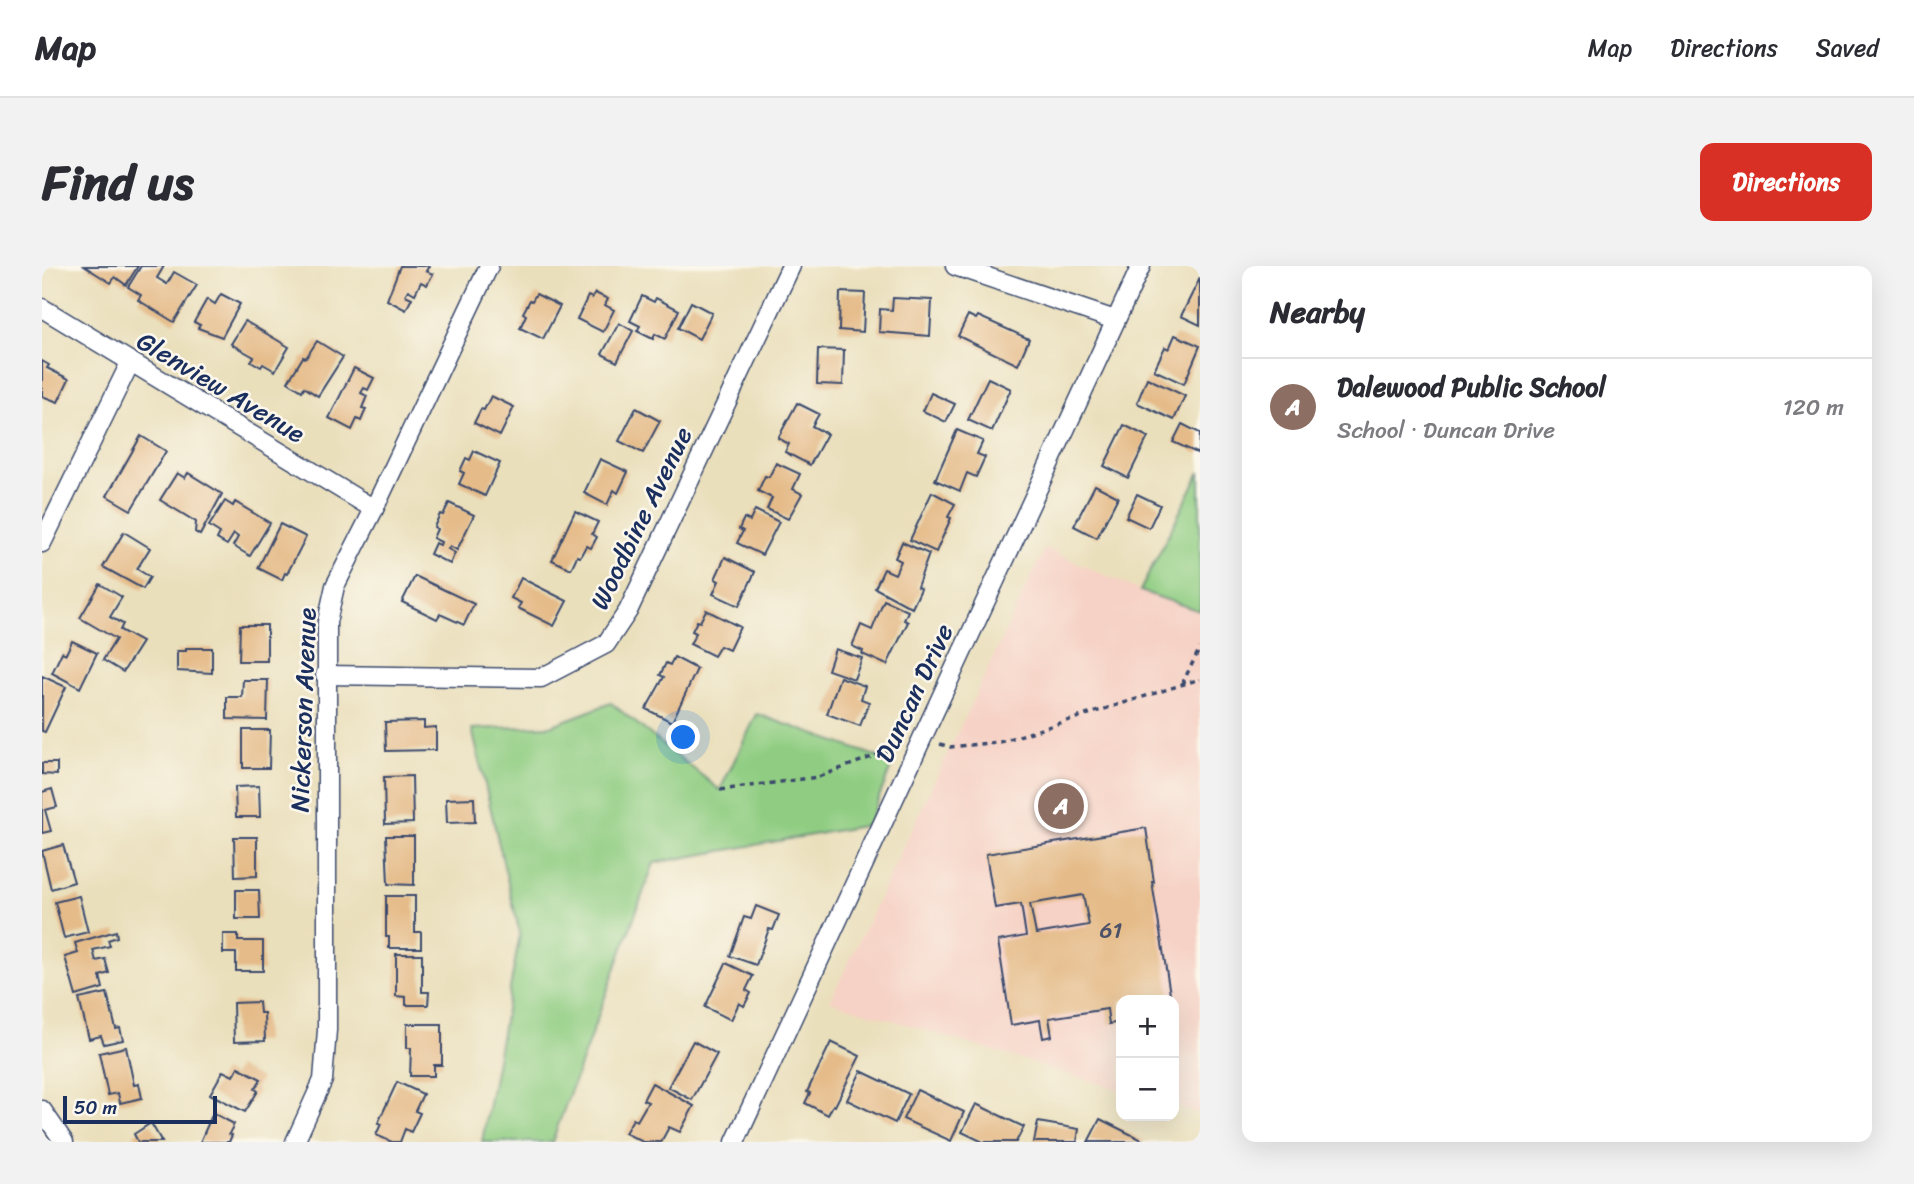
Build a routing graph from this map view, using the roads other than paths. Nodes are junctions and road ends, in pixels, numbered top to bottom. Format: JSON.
{"nodes":[{"id":1,"x":489,"y":266,"type":"edge"},
{"id":2,"x":791,"y":266,"type":"edge"},
{"id":3,"x":955,"y":266,"type":"edge"},
{"id":4,"x":1141,"y":266,"type":"edge"},
{"id":5,"x":42,"y":308,"type":"edge"},
{"id":6,"x":1115,"y":320,"type":"junction"},
{"id":7,"x":130,"y":363,"type":"junction"},
{"id":8,"x":374,"y":509,"type":"junction"},
{"id":9,"x":42,"y":543,"type":"edge"},
{"id":10,"x":325,"y":675,"type":"junction"},
{"id":11,"x":42,"y":1110,"type":"edge"},
{"id":12,"x":64,"y":1142,"type":"edge"},
{"id":13,"x":295,"y":1142,"type":"edge"},
{"id":14,"x":735,"y":1142,"type":"edge"}],
"edges":[{"from":1,"to":8,"type":"street","name":"Nickerson Avenue"},
{"from":2,"to":10,"type":"street","name":"Woodbine Avenue"},
{"from":3,"to":6,"type":"street"},
{"from":4,"to":6,"type":"street","name":"Duncan Drive"},
{"from":5,"to":7,"type":"street","name":"Glenview Avenue"},
{"from":6,"to":14,"type":"street","name":"Duncan Drive"},
{"from":7,"to":8,"type":"street","name":"Glenview Avenue"},
{"from":7,"to":9,"type":"street"},
{"from":8,"to":10,"type":"street","name":"Nickerson Avenue"},
{"from":10,"to":13,"type":"street","name":"Nickerson Avenue"},
{"from":11,"to":12,"type":"street"}]}
